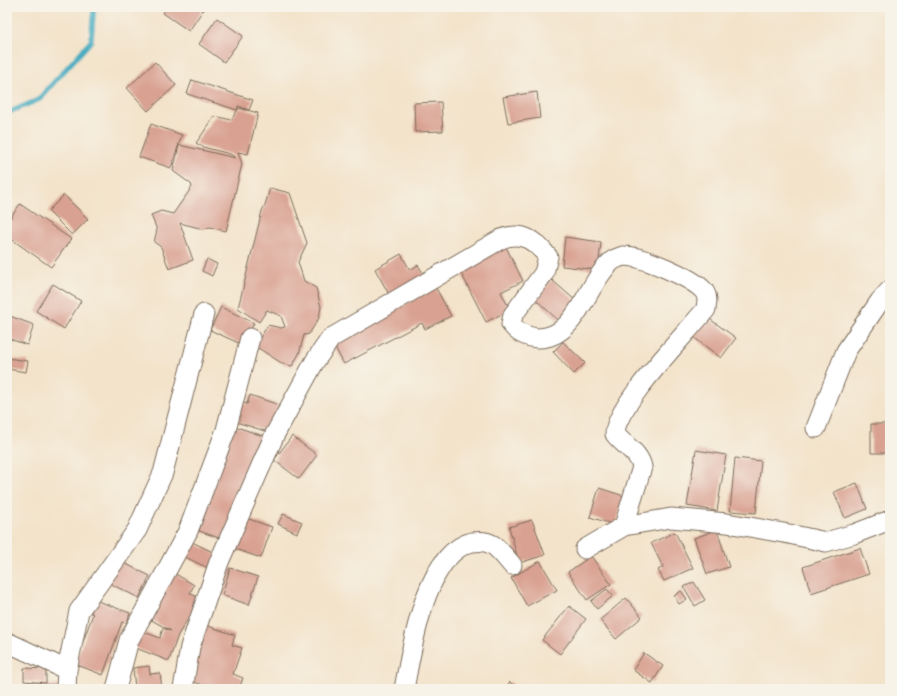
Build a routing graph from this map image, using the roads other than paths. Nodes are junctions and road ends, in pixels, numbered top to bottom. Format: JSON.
{"nodes":[{"id":1,"x":890,"y":290,"type":"edge"},
{"id":2,"x":204,"y":314,"type":"dead end"},
{"id":3,"x":250,"y":338,"type":"dead end"},
{"id":4,"x":816,"y":428,"type":"dead end"},
{"id":5,"x":890,"y":520,"type":"edge"},
{"id":6,"x":624,"y":526,"type":"junction"},
{"id":7,"x":585,"y":549,"type":"dead end"},
{"id":8,"x":512,"y":565,"type":"dead end"},
{"id":9,"x":7,"y":642,"type":"edge"},
{"id":10,"x":67,"y":670,"type":"junction"},
{"id":11,"x":66,"y":689,"type":"edge"},
{"id":12,"x":116,"y":689,"type":"edge"},
{"id":13,"x":183,"y":689,"type":"edge"},
{"id":14,"x":404,"y":689,"type":"edge"}],
"edges":[{"from":1,"to":4,"type":"street"},
{"from":2,"to":10,"type":"street"},
{"from":3,"to":12,"type":"street"},
{"from":5,"to":6,"type":"street"},
{"from":6,"to":7,"type":"street"},
{"from":6,"to":13,"type":"street"},
{"from":8,"to":14,"type":"street"},
{"from":9,"to":10,"type":"street"},
{"from":10,"to":11,"type":"street"}]}
